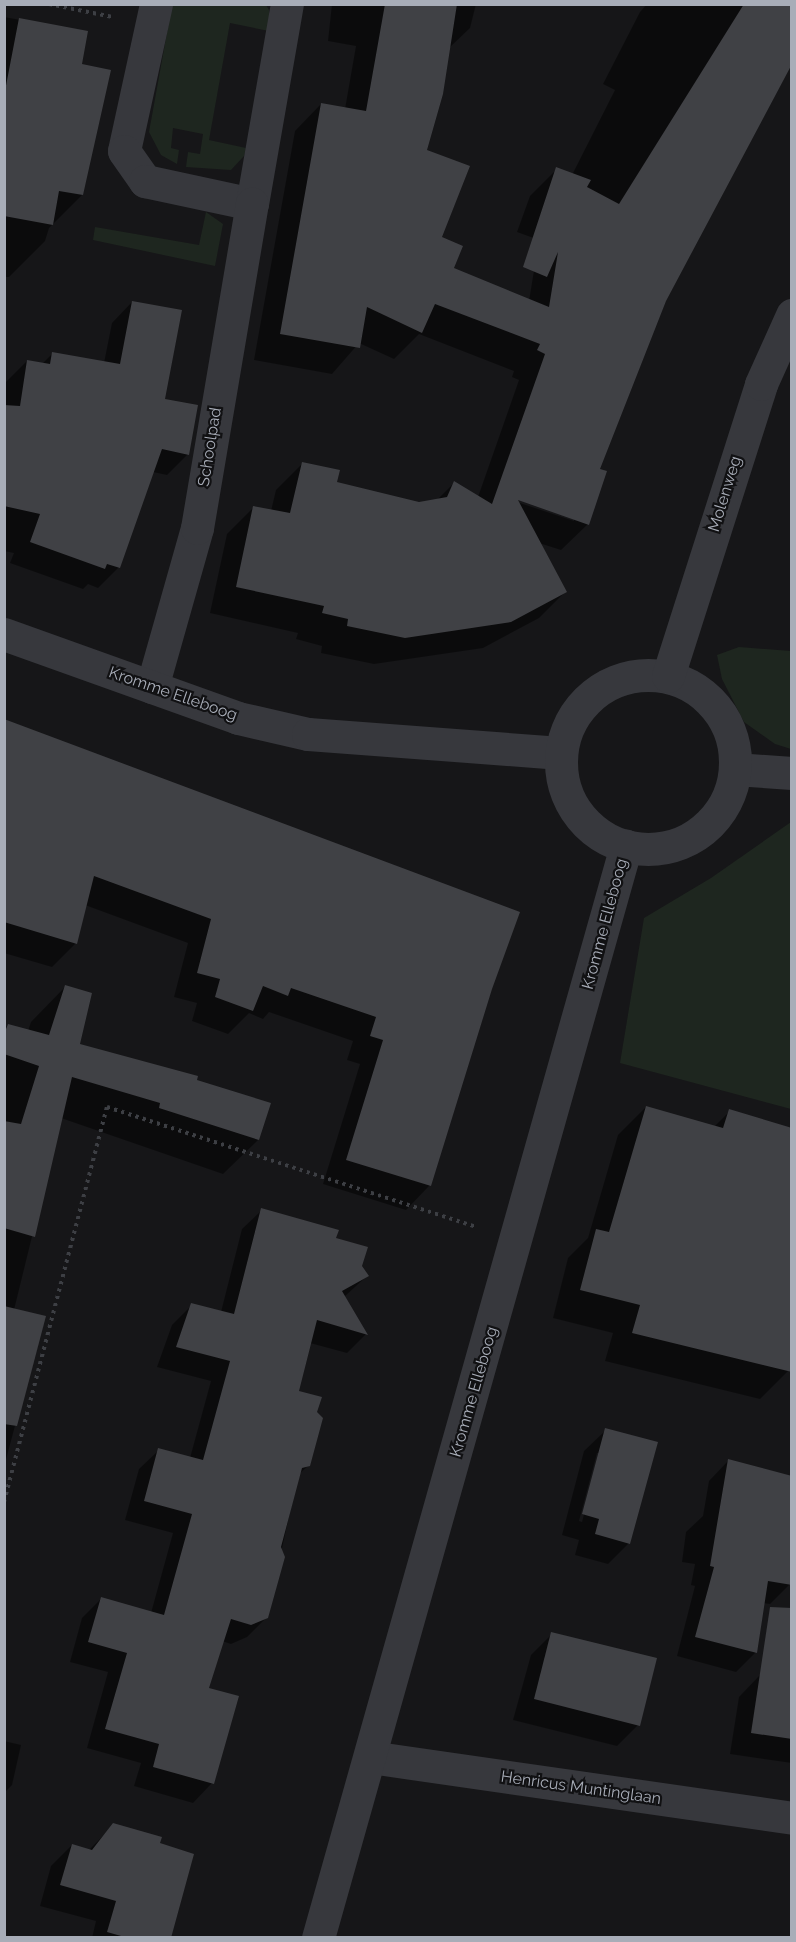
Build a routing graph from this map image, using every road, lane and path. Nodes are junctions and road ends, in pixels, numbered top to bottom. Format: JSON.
{"nodes":[{"id":1,"x":49,"y":4,"type":"edge"},
{"id":2,"x":156,"y":4,"type":"edge"},
{"id":3,"x":287,"y":4,"type":"edge"},
{"id":4,"x":116,"y":18,"type":"dead end"},
{"id":5,"x":252,"y":204,"type":"junction"},
{"id":6,"x":792,"y":315,"type":"edge"},
{"id":7,"x":4,"y":634,"type":"edge"},
{"id":8,"x":668,"y":676,"type":"junction"},
{"id":9,"x":152,"y":687,"type":"junction"},
{"id":10,"x":560,"y":753,"type":"junction"},
{"id":11,"x":735,"y":769,"type":"junction"},
{"id":12,"x":792,"y":773,"type":"edge"},
{"id":13,"x":626,"y":846,"type":"junction"},
{"id":14,"x":516,"y":1240,"type":"junction"},
{"id":15,"x":4,"y":1502,"type":"edge"},
{"id":16,"x":370,"y":1757,"type":"junction"},
{"id":17,"x":792,"y":1818,"type":"edge"},
{"id":18,"x":318,"y":1938,"type":"edge"}],
"edges":[{"from":1,"to":4,"type":"path"},
{"from":2,"to":5,"type":"street"},
{"from":3,"to":5,"type":"street","name":"Schoolpad"},
{"from":5,"to":9,"type":"street","name":"Schoolpad"},
{"from":6,"to":8,"type":"street","name":"Molenweg"},
{"from":7,"to":9,"type":"street","name":"Kromme Elleboog"},
{"from":8,"to":10,"type":"street"},
{"from":8,"to":11,"type":"street"},
{"from":9,"to":10,"type":"street","name":"Kromme Elleboog"},
{"from":10,"to":13,"type":"street"},
{"from":11,"to":12,"type":"street"},
{"from":11,"to":13,"type":"street"},
{"from":13,"to":14,"type":"street","name":"Kromme Elleboog"},
{"from":14,"to":15,"type":"path"},
{"from":14,"to":16,"type":"street","name":"Kromme Elleboog"},
{"from":16,"to":17,"type":"street","name":"Henricus Muntinglaan"},
{"from":16,"to":18,"type":"street","name":"Kromme Elleboog"}]}
